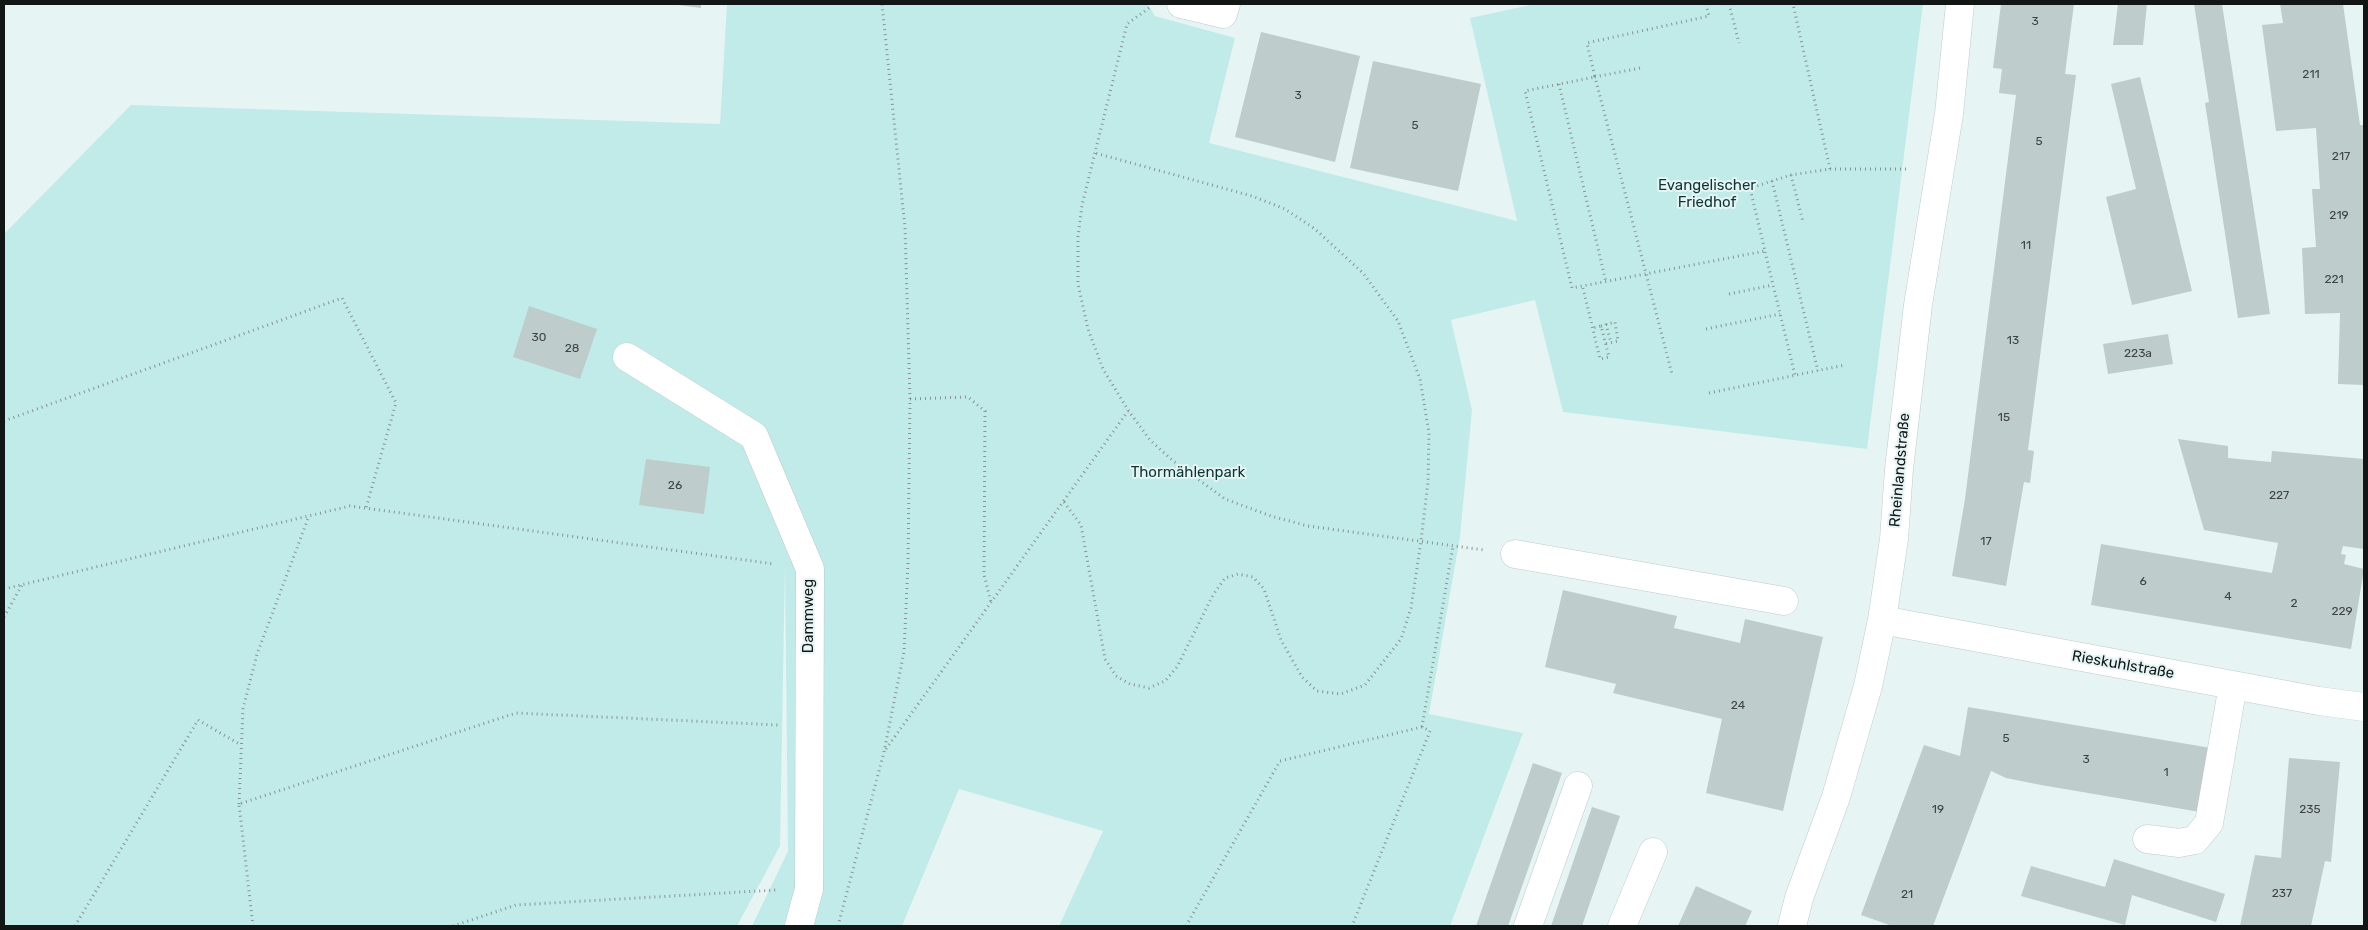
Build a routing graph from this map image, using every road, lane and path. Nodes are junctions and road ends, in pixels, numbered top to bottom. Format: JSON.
{"nodes":[{"id":1,"x":882,"y":4,"type":"edge"},
{"id":2,"x":1154,"y":4,"type":"edge"},
{"id":3,"x":1181,"y":4,"type":"edge"},
{"id":4,"x":1226,"y":4,"type":"edge"},
{"id":5,"x":1706,"y":4,"type":"edge"},
{"id":6,"x":1729,"y":4,"type":"edge"},
{"id":7,"x":1792,"y":4,"type":"edge"},
{"id":8,"x":1960,"y":4,"type":"edge"},
{"id":9,"x":1738,"y":43,"type":"dead end"},
{"id":10,"x":1640,"y":68,"type":"dead end"},
{"id":11,"x":1595,"y":77,"type":"junction"},
{"id":12,"x":1560,"y":84,"type":"junction"},
{"id":13,"x":1095,"y":153,"type":"junction"},
{"id":14,"x":1830,"y":169,"type":"junction"},
{"id":15,"x":1940,"y":169,"type":"junction"},
{"id":16,"x":1791,"y":175,"type":"junction"},
{"id":17,"x":1772,"y":181,"type":"junction"},
{"id":18,"x":1803,"y":222,"type":"dead end"},
{"id":19,"x":1765,"y":252,"type":"dead end"},
{"id":20,"x":1647,"y":274,"type":"junction"},
{"id":21,"x":1606,"y":282,"type":"junction"},
{"id":22,"x":1773,"y":285,"type":"junction"},
{"id":23,"x":1583,"y":288,"type":"dead end"},
{"id":24,"x":1729,"y":294,"type":"dead end"},
{"id":25,"x":1780,"y":314,"type":"junction"},
{"id":26,"x":1606,"y":324,"type":"junction"},
{"id":27,"x":1601,"y":326,"type":"junction"},
{"id":28,"x":1593,"y":328,"type":"junction"},
{"id":29,"x":1706,"y":329,"type":"dead end"},
{"id":30,"x":1611,"y":343,"type":"junction"},
{"id":31,"x":1606,"y":344,"type":"junction"},
{"id":32,"x":627,"y":357,"type":"dead end"},
{"id":33,"x":1845,"y":365,"type":"dead end"},
{"id":34,"x":1818,"y":371,"type":"junction"},
{"id":35,"x":1672,"y":374,"type":"dead end"},
{"id":36,"x":1796,"y":375,"type":"junction"},
{"id":37,"x":1709,"y":393,"type":"dead end"},
{"id":38,"x":910,"y":399,"type":"junction"},
{"id":39,"x":1128,"y":410,"type":"junction"},
{"id":40,"x":4,"y":421,"type":"edge"},
{"id":41,"x":1064,"y":502,"type":"junction"},
{"id":42,"x":366,"y":508,"type":"junction"},
{"id":43,"x":309,"y":516,"type":"junction"},
{"id":44,"x":1421,"y":541,"type":"junction"},
{"id":45,"x":1453,"y":546,"type":"junction"},
{"id":46,"x":1515,"y":554,"type":"joint"},
{"id":47,"x":810,"y":569,"type":"junction"},
{"id":48,"x":22,"y":585,"type":"junction"},
{"id":49,"x":4,"y":589,"type":"edge"},
{"id":50,"x":1784,"y":601,"type":"dead end"},
{"id":51,"x":991,"y":602,"type":"junction"},
{"id":52,"x":4,"y":617,"type":"edge"},
{"id":53,"x":1882,"y":620,"type":"junction"},
{"id":54,"x":2233,"y":685,"type":"junction"},
{"id":55,"x":2364,"y":707,"type":"edge"},
{"id":56,"x":809,"y":726,"type":"junction"},
{"id":57,"x":1422,"y":727,"type":"junction"},
{"id":58,"x":241,"y":745,"type":"junction"},
{"id":59,"x":884,"y":752,"type":"junction"},
{"id":60,"x":1578,"y":786,"type":"dead end"},
{"id":61,"x":239,"y":804,"type":"junction"},
{"id":62,"x":2147,"y":838,"type":"dead end"},
{"id":63,"x":1653,"y":852,"type":"dead end"},
{"id":64,"x":809,"y":889,"type":"junction"},
{"id":65,"x":75,"y":926,"type":"edge"},
{"id":66,"x":253,"y":926,"type":"edge"},
{"id":67,"x":453,"y":926,"type":"edge"},
{"id":68,"x":799,"y":926,"type":"edge"},
{"id":69,"x":838,"y":926,"type":"edge"},
{"id":70,"x":1186,"y":926,"type":"edge"},
{"id":71,"x":1352,"y":926,"type":"edge"},
{"id":72,"x":1528,"y":926,"type":"edge"},
{"id":73,"x":1622,"y":926,"type":"edge"},
{"id":74,"x":1792,"y":926,"type":"edge"}],
"edges":[{"from":1,"to":38,"type":"path"},
{"from":2,"to":13,"type":"path"},
{"from":3,"to":4,"type":"street"},
{"from":5,"to":11,"type":"path"},
{"from":6,"to":9,"type":"path"},
{"from":7,"to":14,"type":"path"},
{"from":8,"to":15,"type":"street","name":"Rheinlandstraße"},
{"from":10,"to":11,"type":"path"},
{"from":11,"to":12,"type":"path"},
{"from":11,"to":20,"type":"path"},
{"from":12,"to":21,"type":"path"},
{"from":12,"to":21,"type":"path"},
{"from":13,"to":39,"type":"path"},
{"from":13,"to":44,"type":"path"},
{"from":14,"to":15,"type":"path"},
{"from":14,"to":16,"type":"path"},
{"from":15,"to":53,"type":"street","name":"Rheinlandstraße"},
{"from":16,"to":17,"type":"path"},
{"from":16,"to":18,"type":"path"},
{"from":17,"to":20,"type":"path"},
{"from":17,"to":34,"type":"path"},
{"from":19,"to":22,"type":"path"},
{"from":20,"to":21,"type":"path"},
{"from":20,"to":35,"type":"path"},
{"from":22,"to":24,"type":"path"},
{"from":22,"to":25,"type":"path"},
{"from":23,"to":28,"type":"path"},
{"from":25,"to":29,"type":"path"},
{"from":25,"to":36,"type":"path"},
{"from":26,"to":27,"type":"path"},
{"from":26,"to":30,"type":"path"},
{"from":26,"to":30,"type":"path"},
{"from":27,"to":28,"type":"path"},
{"from":27,"to":31,"type":"path"},
{"from":28,"to":31,"type":"path"},
{"from":30,"to":31,"type":"path"},
{"from":32,"to":47,"type":"street","name":"Dammweg"},
{"from":33,"to":34,"type":"path"},
{"from":34,"to":36,"type":"path"},
{"from":36,"to":37,"type":"path"},
{"from":38,"to":51,"type":"path"},
{"from":38,"to":59,"type":"path"},
{"from":39,"to":41,"type":"path"},
{"from":39,"to":44,"type":"path"},
{"from":40,"to":42,"type":"path"},
{"from":41,"to":44,"type":"path"},
{"from":41,"to":51,"type":"path"},
{"from":42,"to":43,"type":"path"},
{"from":42,"to":47,"type":"path"},
{"from":43,"to":48,"type":"path"},
{"from":43,"to":58,"type":"path"},
{"from":44,"to":45,"type":"path"},
{"from":45,"to":46,"type":"path"},
{"from":45,"to":57,"type":"path"},
{"from":46,"to":50,"type":"street"},
{"from":47,"to":56,"type":"street","name":"Dammweg"},
{"from":48,"to":49,"type":"path"},
{"from":48,"to":52,"type":"path"},
{"from":51,"to":59,"type":"path"},
{"from":53,"to":54,"type":"street","name":"Rieskuhlstraße"},
{"from":53,"to":74,"type":"street","name":"Rheinlandstraße"},
{"from":54,"to":55,"type":"street","name":"Rieskuhlstraße"},
{"from":54,"to":62,"type":"street"},
{"from":56,"to":61,"type":"path"},
{"from":56,"to":64,"type":"street","name":"Dammweg"},
{"from":57,"to":70,"type":"path"},
{"from":57,"to":71,"type":"path"},
{"from":58,"to":61,"type":"path"},
{"from":58,"to":65,"type":"path"},
{"from":59,"to":69,"type":"path"},
{"from":60,"to":72,"type":"street"},
{"from":61,"to":66,"type":"path"},
{"from":63,"to":73,"type":"street"},
{"from":64,"to":67,"type":"path"},
{"from":64,"to":68,"type":"street","name":"Dammweg"}]}
